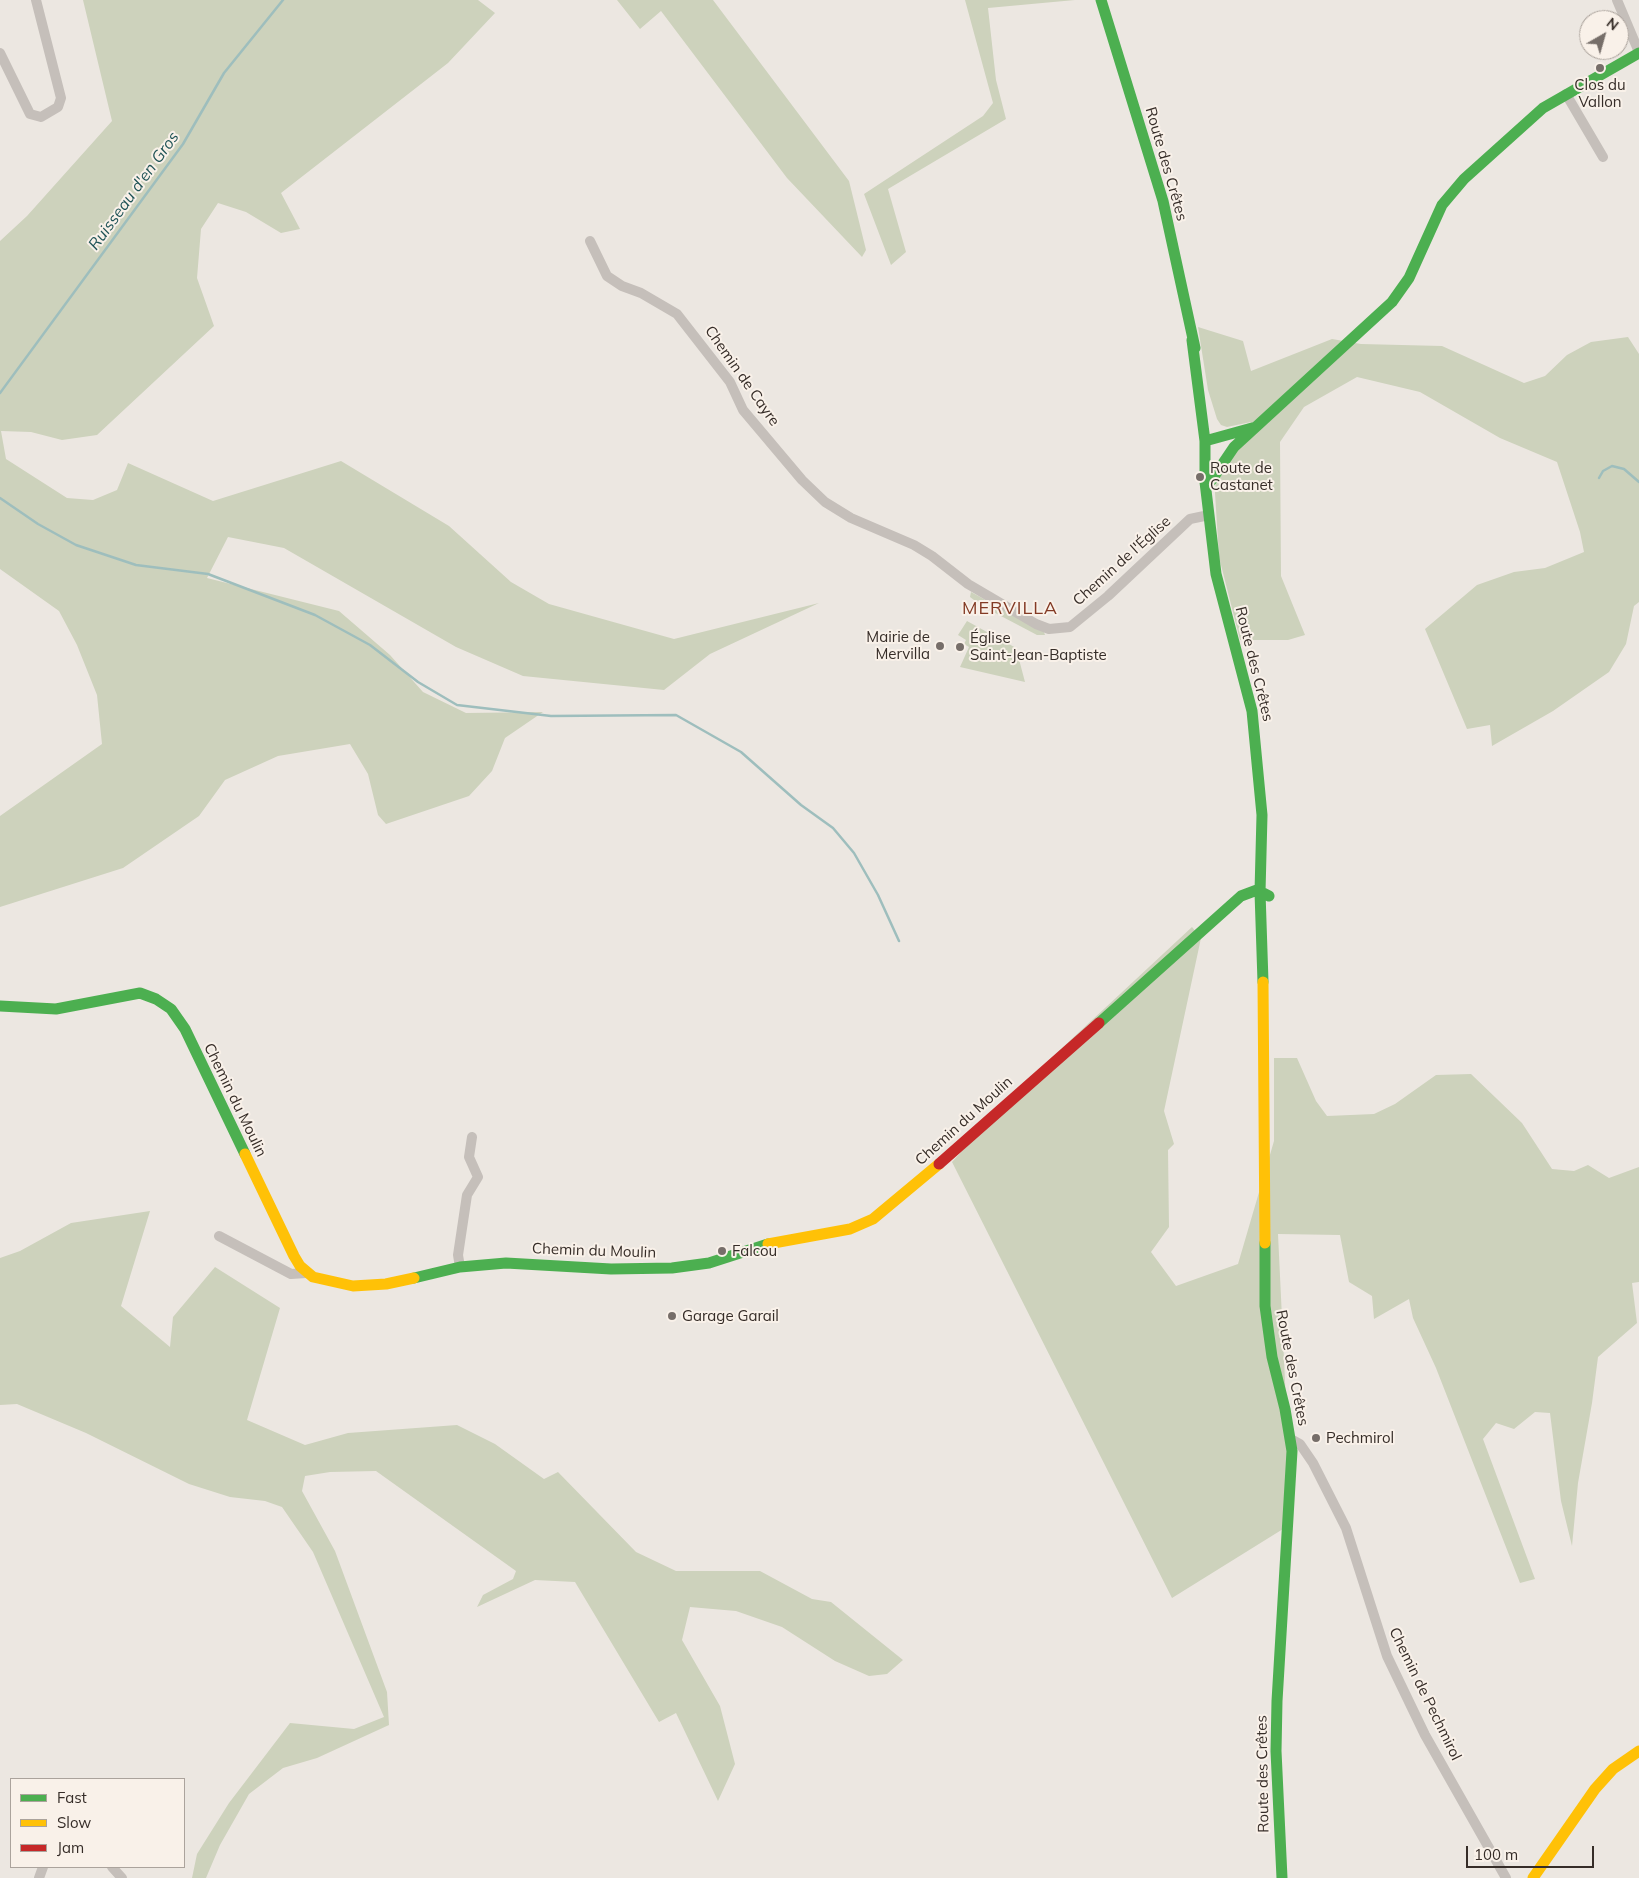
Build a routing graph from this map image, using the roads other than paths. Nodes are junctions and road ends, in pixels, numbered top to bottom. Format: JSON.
{"nodes":[{"id":1,"x":36,"y":0,"type":"edge"},
{"id":2,"x":1101,"y":0,"type":"edge"},
{"id":3,"x":1617,"y":0,"type":"edge"},
{"id":4,"x":0,"y":53,"type":"edge"},
{"id":5,"x":1639,"y":53,"type":"edge"},
{"id":6,"x":1566,"y":94,"type":"junction"},
{"id":7,"x":1603,"y":157,"type":"dead end"},
{"id":8,"x":590,"y":242,"type":"dead end"},
{"id":9,"x":1192,"y":340,"type":"junction"},
{"id":10,"x":1208,"y":419,"type":"junction"},
{"id":11,"x":1258,"y":425,"type":"junction"},
{"id":12,"x":1230,"y":434,"type":"junction"},
{"id":13,"x":1209,"y":441,"type":"junction"},
{"id":14,"x":1234,"y":447,"type":"junction"},
{"id":15,"x":1211,"y":481,"type":"junction"},
{"id":16,"x":1209,"y":515,"type":"junction"},
{"id":17,"x":1055,"y":630,"type":"joint"},
{"id":18,"x":1263,"y":897,"type":"junction"},
{"id":19,"x":0,"y":1006,"type":"edge"},
{"id":20,"x":472,"y":1137,"type":"dead end"},
{"id":21,"x":219,"y":1236,"type":"dead end"},
{"id":22,"x":460,"y":1266,"type":"junction"},
{"id":23,"x":306,"y":1273,"type":"junction"},
{"id":24,"x":1291,"y":1439,"type":"junction"},
{"id":25,"x":1639,"y":1751,"type":"edge"},
{"id":26,"x":113,"y":1868,"type":"edge"},
{"id":27,"x":122,"y":1878,"type":"edge"},
{"id":28,"x":1282,"y":1878,"type":"edge"},
{"id":29,"x":1506,"y":1878,"type":"edge"},
{"id":30,"x":1533,"y":1878,"type":"edge"}],
"edges":[{"from":1,"to":4,"type":"street"},
{"from":2,"to":9,"type":"street","name":"Route des Crêtes"},
{"from":3,"to":5,"type":"street"},
{"from":5,"to":6,"type":"street"},
{"from":6,"to":7,"type":"street"},
{"from":6,"to":11,"type":"street"},
{"from":8,"to":17,"type":"street","name":"Chemin de Cayre"},
{"from":9,"to":10,"type":"street","name":"Route des Crêtes"},
{"from":9,"to":13,"type":"street","name":"Route des Crêtes"},
{"from":10,"to":12,"type":"street"},
{"from":10,"to":13,"type":"street","name":"Route des Crêtes"},
{"from":11,"to":12,"type":"street"},
{"from":11,"to":14,"type":"street"},
{"from":12,"to":13,"type":"street"},
{"from":13,"to":14,"type":"street"},
{"from":13,"to":15,"type":"street","name":"Route des Crêtes"},
{"from":13,"to":16,"type":"street","name":"Route des Crêtes"},
{"from":14,"to":15,"type":"street"},
{"from":15,"to":16,"type":"street","name":"Route des Crêtes"},
{"from":16,"to":17,"type":"street","name":"Chemin de l'Église"},
{"from":16,"to":18,"type":"street","name":"Route des Crêtes"},
{"from":18,"to":22,"type":"street","name":"Chemin du Moulin"},
{"from":18,"to":24,"type":"street","name":"Route des Crêtes"},
{"from":19,"to":23,"type":"street","name":"Chemin du Moulin"},
{"from":20,"to":22,"type":"street"},
{"from":21,"to":23,"type":"street"},
{"from":22,"to":23,"type":"street","name":"Chemin du Moulin"},
{"from":24,"to":28,"type":"street","name":"Route des Crêtes"},
{"from":24,"to":29,"type":"street","name":"Chemin de Pechmirol"},
{"from":25,"to":30,"type":"street"},
{"from":26,"to":27,"type":"street"}]}
